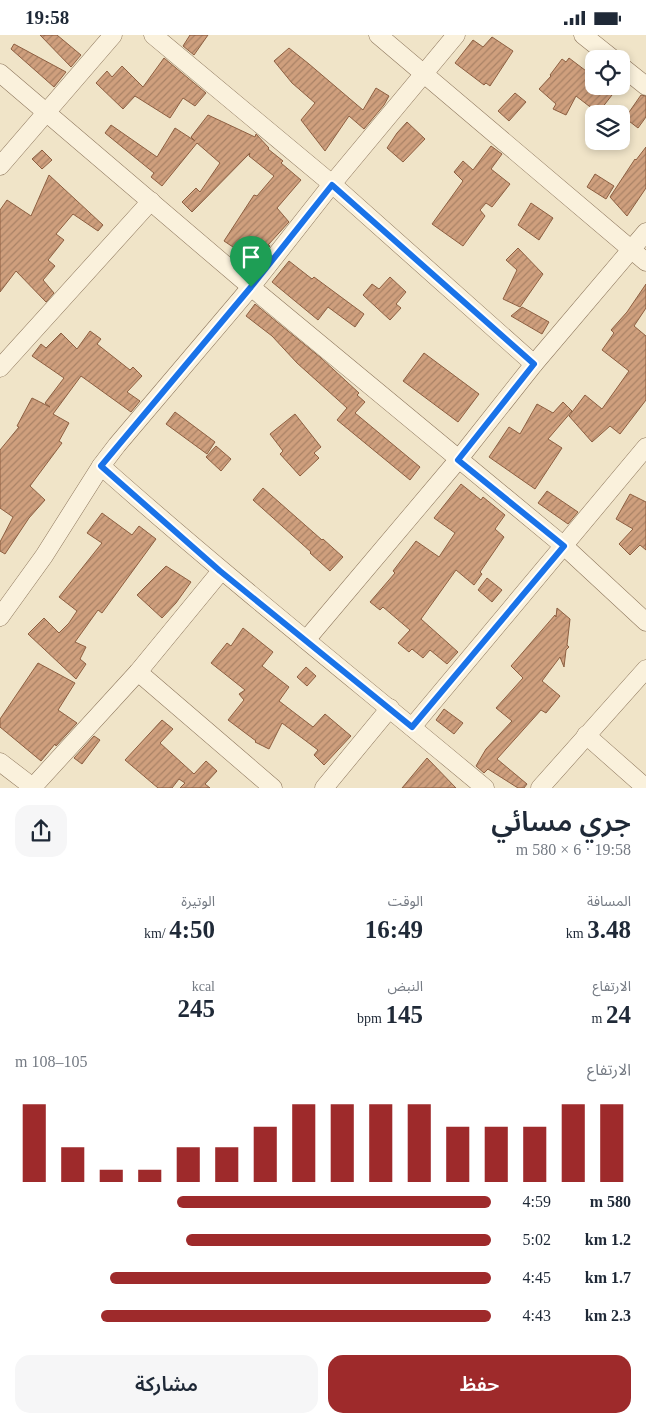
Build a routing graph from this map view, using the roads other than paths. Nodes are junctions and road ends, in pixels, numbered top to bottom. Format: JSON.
{"nodes":[{"id":1,"x":113,"y":35,"type":"edge"},
{"id":2,"x":153,"y":35,"type":"edge"},
{"id":3,"x":378,"y":35,"type":"edge"},
{"id":4,"x":456,"y":35,"type":"edge"},
{"id":5,"x":584,"y":35,"type":"edge"},
{"id":6,"x":602,"y":50,"type":"edge"},
{"id":7,"x":424,"y":72,"type":"junction"},
{"id":8,"x":0,"y":73,"type":"edge"},
{"id":9,"x":630,"y":73,"type":"edge"},
{"id":10,"x":646,"y":86,"type":"edge"},
{"id":11,"x":47,"y":113,"type":"junction"},
{"id":12,"x":0,"y":166,"type":"edge"},
{"id":13,"x":332,"y":185,"type":"junction"},
{"id":14,"x":151,"y":201,"type":"junction"},
{"id":15,"x":646,"y":232,"type":"edge"},
{"id":16,"x":631,"y":249,"type":"junction"},
{"id":17,"x":646,"y":262,"type":"edge"},
{"id":18,"x":251,"y":287,"type":"junction"},
{"id":19,"x":534,"y":364,"type":"junction"},
{"id":20,"x":0,"y":368,"type":"edge"},
{"id":21,"x":646,"y":449,"type":"edge"},
{"id":22,"x":458,"y":460,"type":"junction"},
{"id":23,"x":101,"y":466,"type":"junction"},
{"id":24,"x":564,"y":546,"type":"junction"},
{"id":25,"x":220,"y":571,"type":"junction"},
{"id":26,"x":3,"y":606,"type":"edge"},
{"id":27,"x":646,"y":622,"type":"edge"},
{"id":28,"x":306,"y":640,"type":"junction"},
{"id":29,"x":646,"y":669,"type":"edge"},
{"id":30,"x":138,"y":672,"type":"junction"},
{"id":31,"x":390,"y":708,"type":"junction"},
{"id":32,"x":412,"y":727,"type":"junction"},
{"id":33,"x":586,"y":735,"type":"junction"},
{"id":34,"x":0,"y":762,"type":"edge"},
{"id":35,"x":33,"y":788,"type":"edge"},
{"id":36,"x":273,"y":788,"type":"edge"},
{"id":37,"x":324,"y":788,"type":"edge"},
{"id":38,"x":486,"y":788,"type":"edge"},
{"id":39,"x":540,"y":788,"type":"edge"},
{"id":40,"x":646,"y":788,"type":"edge"}],
"edges":[{"from":1,"to":11,"type":"street"},
{"from":2,"to":13,"type":"street"},
{"from":3,"to":7,"type":"street"},
{"from":4,"to":7,"type":"street"},
{"from":5,"to":6,"type":"street"},
{"from":7,"to":13,"type":"street"},
{"from":7,"to":16,"type":"street"},
{"from":8,"to":11,"type":"street"},
{"from":9,"to":10,"type":"street"},
{"from":11,"to":12,"type":"street"},
{"from":11,"to":14,"type":"street"},
{"from":13,"to":18,"type":"street"},
{"from":13,"to":19,"type":"street"},
{"from":14,"to":18,"type":"street"},
{"from":14,"to":20,"type":"street"},
{"from":15,"to":16,"type":"street"},
{"from":16,"to":17,"type":"street"},
{"from":16,"to":19,"type":"street"},
{"from":18,"to":22,"type":"street"},
{"from":18,"to":23,"type":"street"},
{"from":19,"to":22,"type":"street"},
{"from":21,"to":24,"type":"street"},
{"from":22,"to":24,"type":"street"},
{"from":22,"to":28,"type":"street"},
{"from":23,"to":25,"type":"street"},
{"from":23,"to":26,"type":"street"},
{"from":24,"to":27,"type":"street"},
{"from":24,"to":32,"type":"street"},
{"from":25,"to":28,"type":"street"},
{"from":25,"to":30,"type":"street"},
{"from":28,"to":31,"type":"street"},
{"from":29,"to":33,"type":"street"},
{"from":30,"to":35,"type":"street"},
{"from":30,"to":36,"type":"street"},
{"from":31,"to":32,"type":"street"},
{"from":31,"to":37,"type":"street"},
{"from":32,"to":38,"type":"street"},
{"from":33,"to":39,"type":"street"},
{"from":33,"to":40,"type":"street"},
{"from":34,"to":35,"type":"street"}]}
